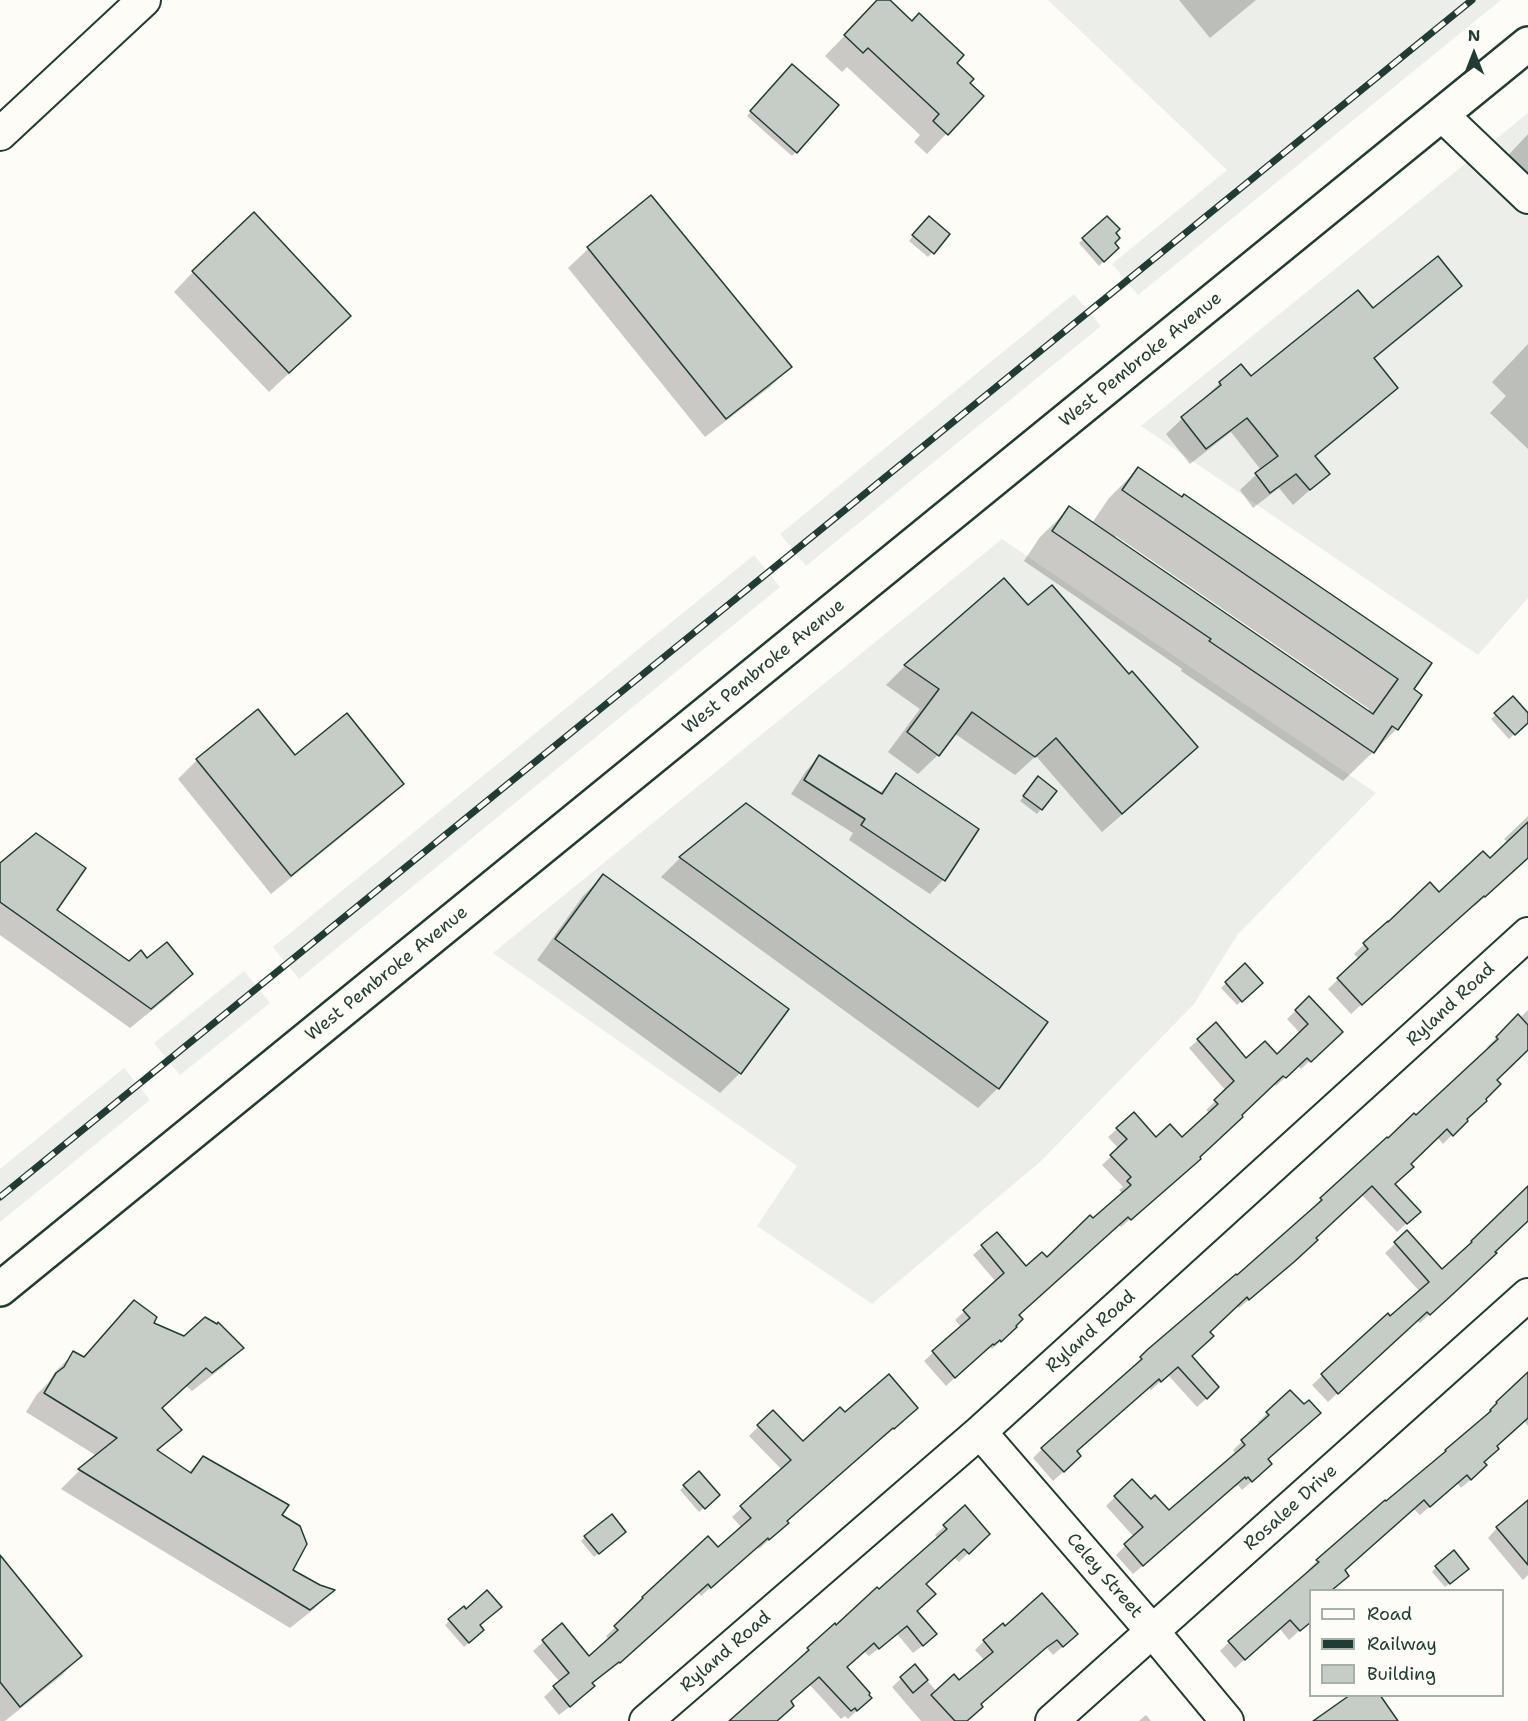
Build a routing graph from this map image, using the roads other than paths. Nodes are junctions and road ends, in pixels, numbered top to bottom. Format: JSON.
{"nodes":[{"id":1,"x":144,"y":0,"type":"edge"},
{"id":2,"x":1528,"y":44,"type":"edge"},
{"id":3,"x":1442,"y":115,"type":"junction"},
{"id":4,"x":0,"y":134,"type":"edge"},
{"id":5,"x":1528,"y":198,"type":"edge"},
{"id":6,"x":1528,"y":934,"type":"edge"},
{"id":7,"x":0,"y":1289,"type":"edge"},
{"id":8,"x":1528,"y":1295,"type":"edge"},
{"id":9,"x":980,"y":1432,"type":"junction"},
{"id":10,"x":1153,"y":1632,"type":"junction"},
{"id":11,"x":646,"y":1721,"type":"edge"},
{"id":12,"x":1052,"y":1721,"type":"edge"},
{"id":13,"x":1227,"y":1721,"type":"edge"}],
"edges":[{"from":1,"to":4,"type":"street"},
{"from":2,"to":3,"type":"main road","name":"West Pembroke Avenue"},
{"from":3,"to":5,"type":"street"},
{"from":3,"to":7,"type":"main road","name":"West Pembroke Avenue"},
{"from":6,"to":9,"type":"street","name":"Ryland Road"},
{"from":8,"to":10,"type":"street","name":"Rosalee Drive"},
{"from":9,"to":10,"type":"street","name":"Celey Street"},
{"from":9,"to":11,"type":"street","name":"Ryland Road"},
{"from":10,"to":12,"type":"street","name":"Rosalee Drive"},
{"from":10,"to":13,"type":"street","name":"Celey Street"}]}
